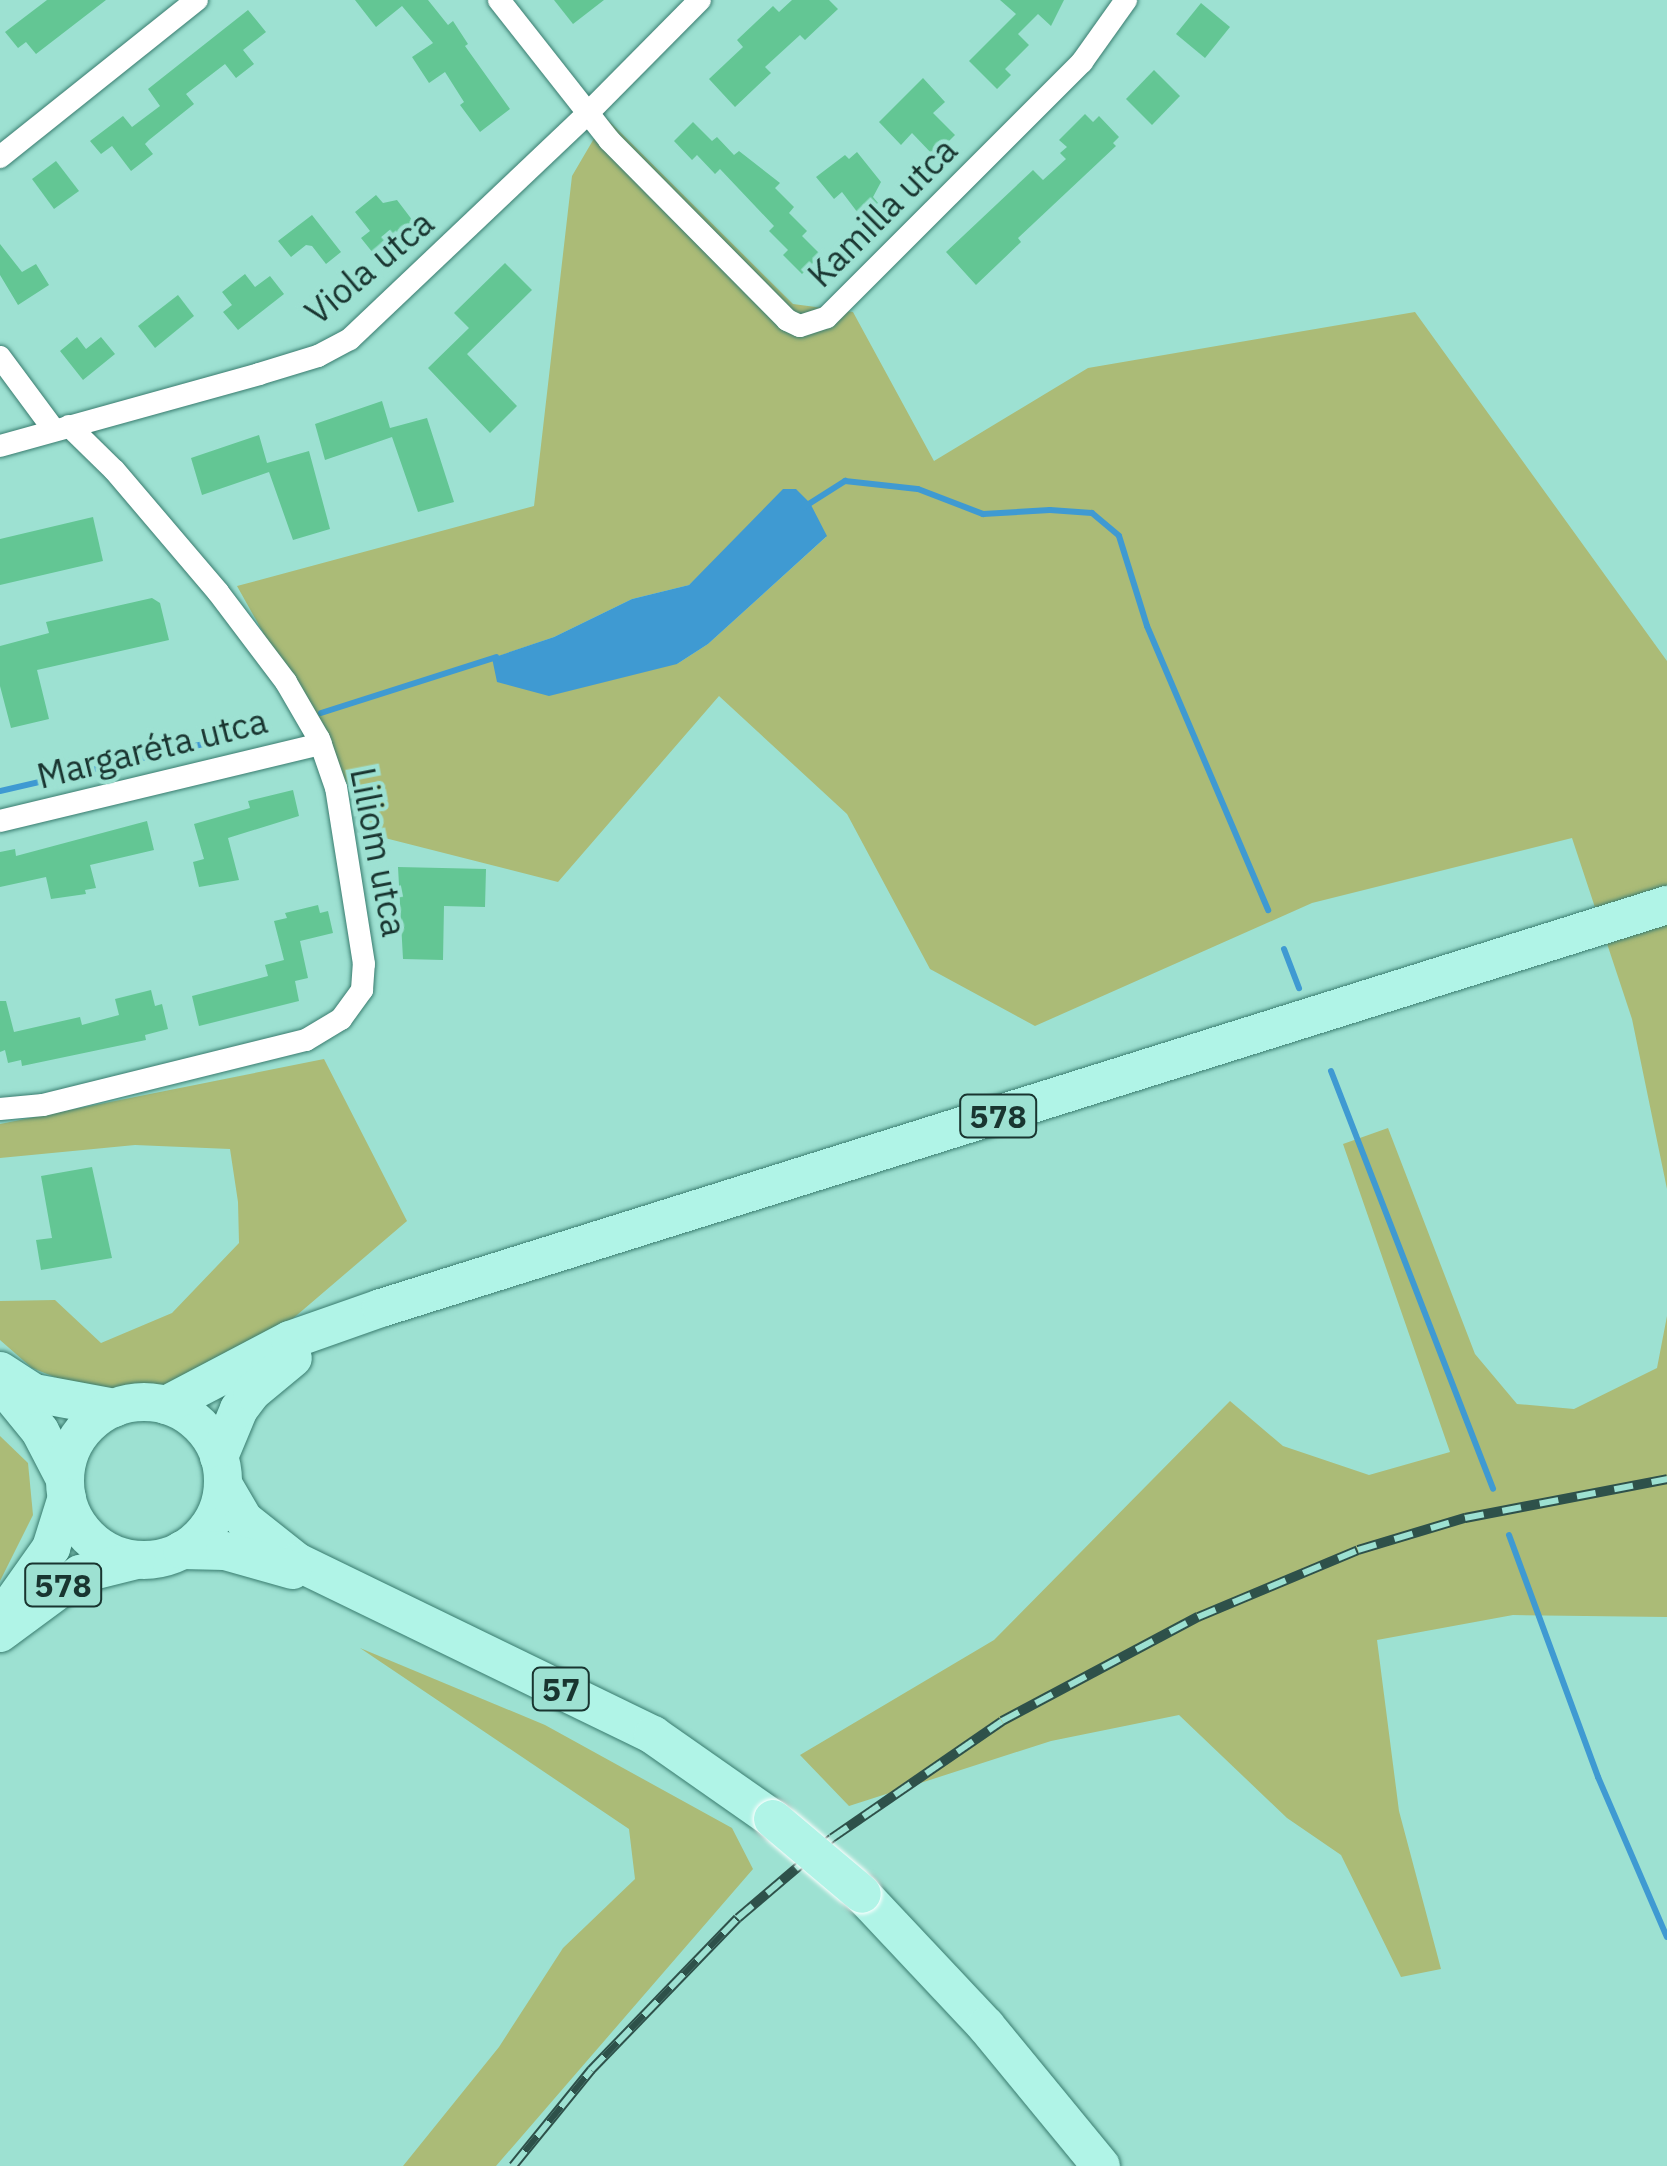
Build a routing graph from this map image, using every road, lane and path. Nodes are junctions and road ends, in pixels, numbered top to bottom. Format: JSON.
{"nodes":[{"id":1,"x":198,"y":0,"type":"edge"},
{"id":2,"x":499,"y":0,"type":"edge"},
{"id":3,"x":700,"y":0,"type":"edge"},
{"id":4,"x":1126,"y":0,"type":"edge"},
{"id":5,"x":588,"y":113,"type":"junction"},
{"id":6,"x":0,"y":157,"type":"edge"},
{"id":7,"x":0,"y":357,"type":"edge"},
{"id":8,"x":62,"y":428,"type":"junction"},
{"id":9,"x":0,"y":446,"type":"edge"},
{"id":10,"x":321,"y":744,"type":"junction"},
{"id":11,"x":0,"y":821,"type":"edge"},
{"id":12,"x":1667,"y":906,"type":"edge"},
{"id":13,"x":0,"y":1109,"type":"edge"},
{"id":14,"x":330,"y":1328,"type":"junction"},
{"id":15,"x":0,"y":1371,"type":"edge"},
{"id":16,"x":0,"y":1382,"type":"edge"},
{"id":17,"x":166,"y":1405,"type":"junction"},
{"id":18,"x":115,"y":1408,"type":"junction"},
{"id":19,"x":221,"y":1471,"type":"junction"},
{"id":20,"x":66,"y":1488,"type":"junction"},
{"id":21,"x":182,"y":1550,"type":"junction"},
{"id":22,"x":137,"y":1560,"type":"junction"},
{"id":23,"x":335,"y":1584,"type":"junction"},
{"id":24,"x":0,"y":1620,"type":"edge"},
{"id":25,"x":0,"y":1633,"type":"edge"},
{"id":26,"x":1101,"y":2166,"type":"edge"}],
"edges":[{"from":1,"to":6,"type":"street"},
{"from":2,"to":5,"type":"street"},
{"from":3,"to":5,"type":"street","name":"Viola utca"},
{"from":4,"to":5,"type":"street","name":"Kamilla utca"},
{"from":5,"to":8,"type":"street","name":"Viola utca"},
{"from":7,"to":8,"type":"street","name":"Liliom utca"},
{"from":8,"to":9,"type":"street","name":"Viola utca"},
{"from":8,"to":10,"type":"street","name":"Liliom utca"},
{"from":10,"to":11,"type":"street","name":"Margaréta utca"},
{"from":10,"to":13,"type":"street","name":"Liliom utca"},
{"from":12,"to":14,"type":"main road","number":"578"},
{"from":14,"to":17,"type":"main road","number":"578"},
{"from":14,"to":19,"type":"main road","number":"578"},
{"from":15,"to":18,"type":"main road"},
{"from":16,"to":20,"type":"main road"},
{"from":17,"to":18,"type":"main road"},
{"from":17,"to":19,"type":"main road","number":"57"},
{"from":18,"to":20,"type":"main road"},
{"from":19,"to":21,"type":"main road"},
{"from":19,"to":23,"type":"main road","number":"57"},
{"from":20,"to":22,"type":"main road"},
{"from":20,"to":24,"type":"main road","number":"578"},
{"from":21,"to":22,"type":"main road","number":"57"},
{"from":21,"to":23,"type":"main road","number":"57"},
{"from":22,"to":25,"type":"main road","number":"578"},
{"from":23,"to":26,"type":"main road","number":"57","bridge":true}]}
